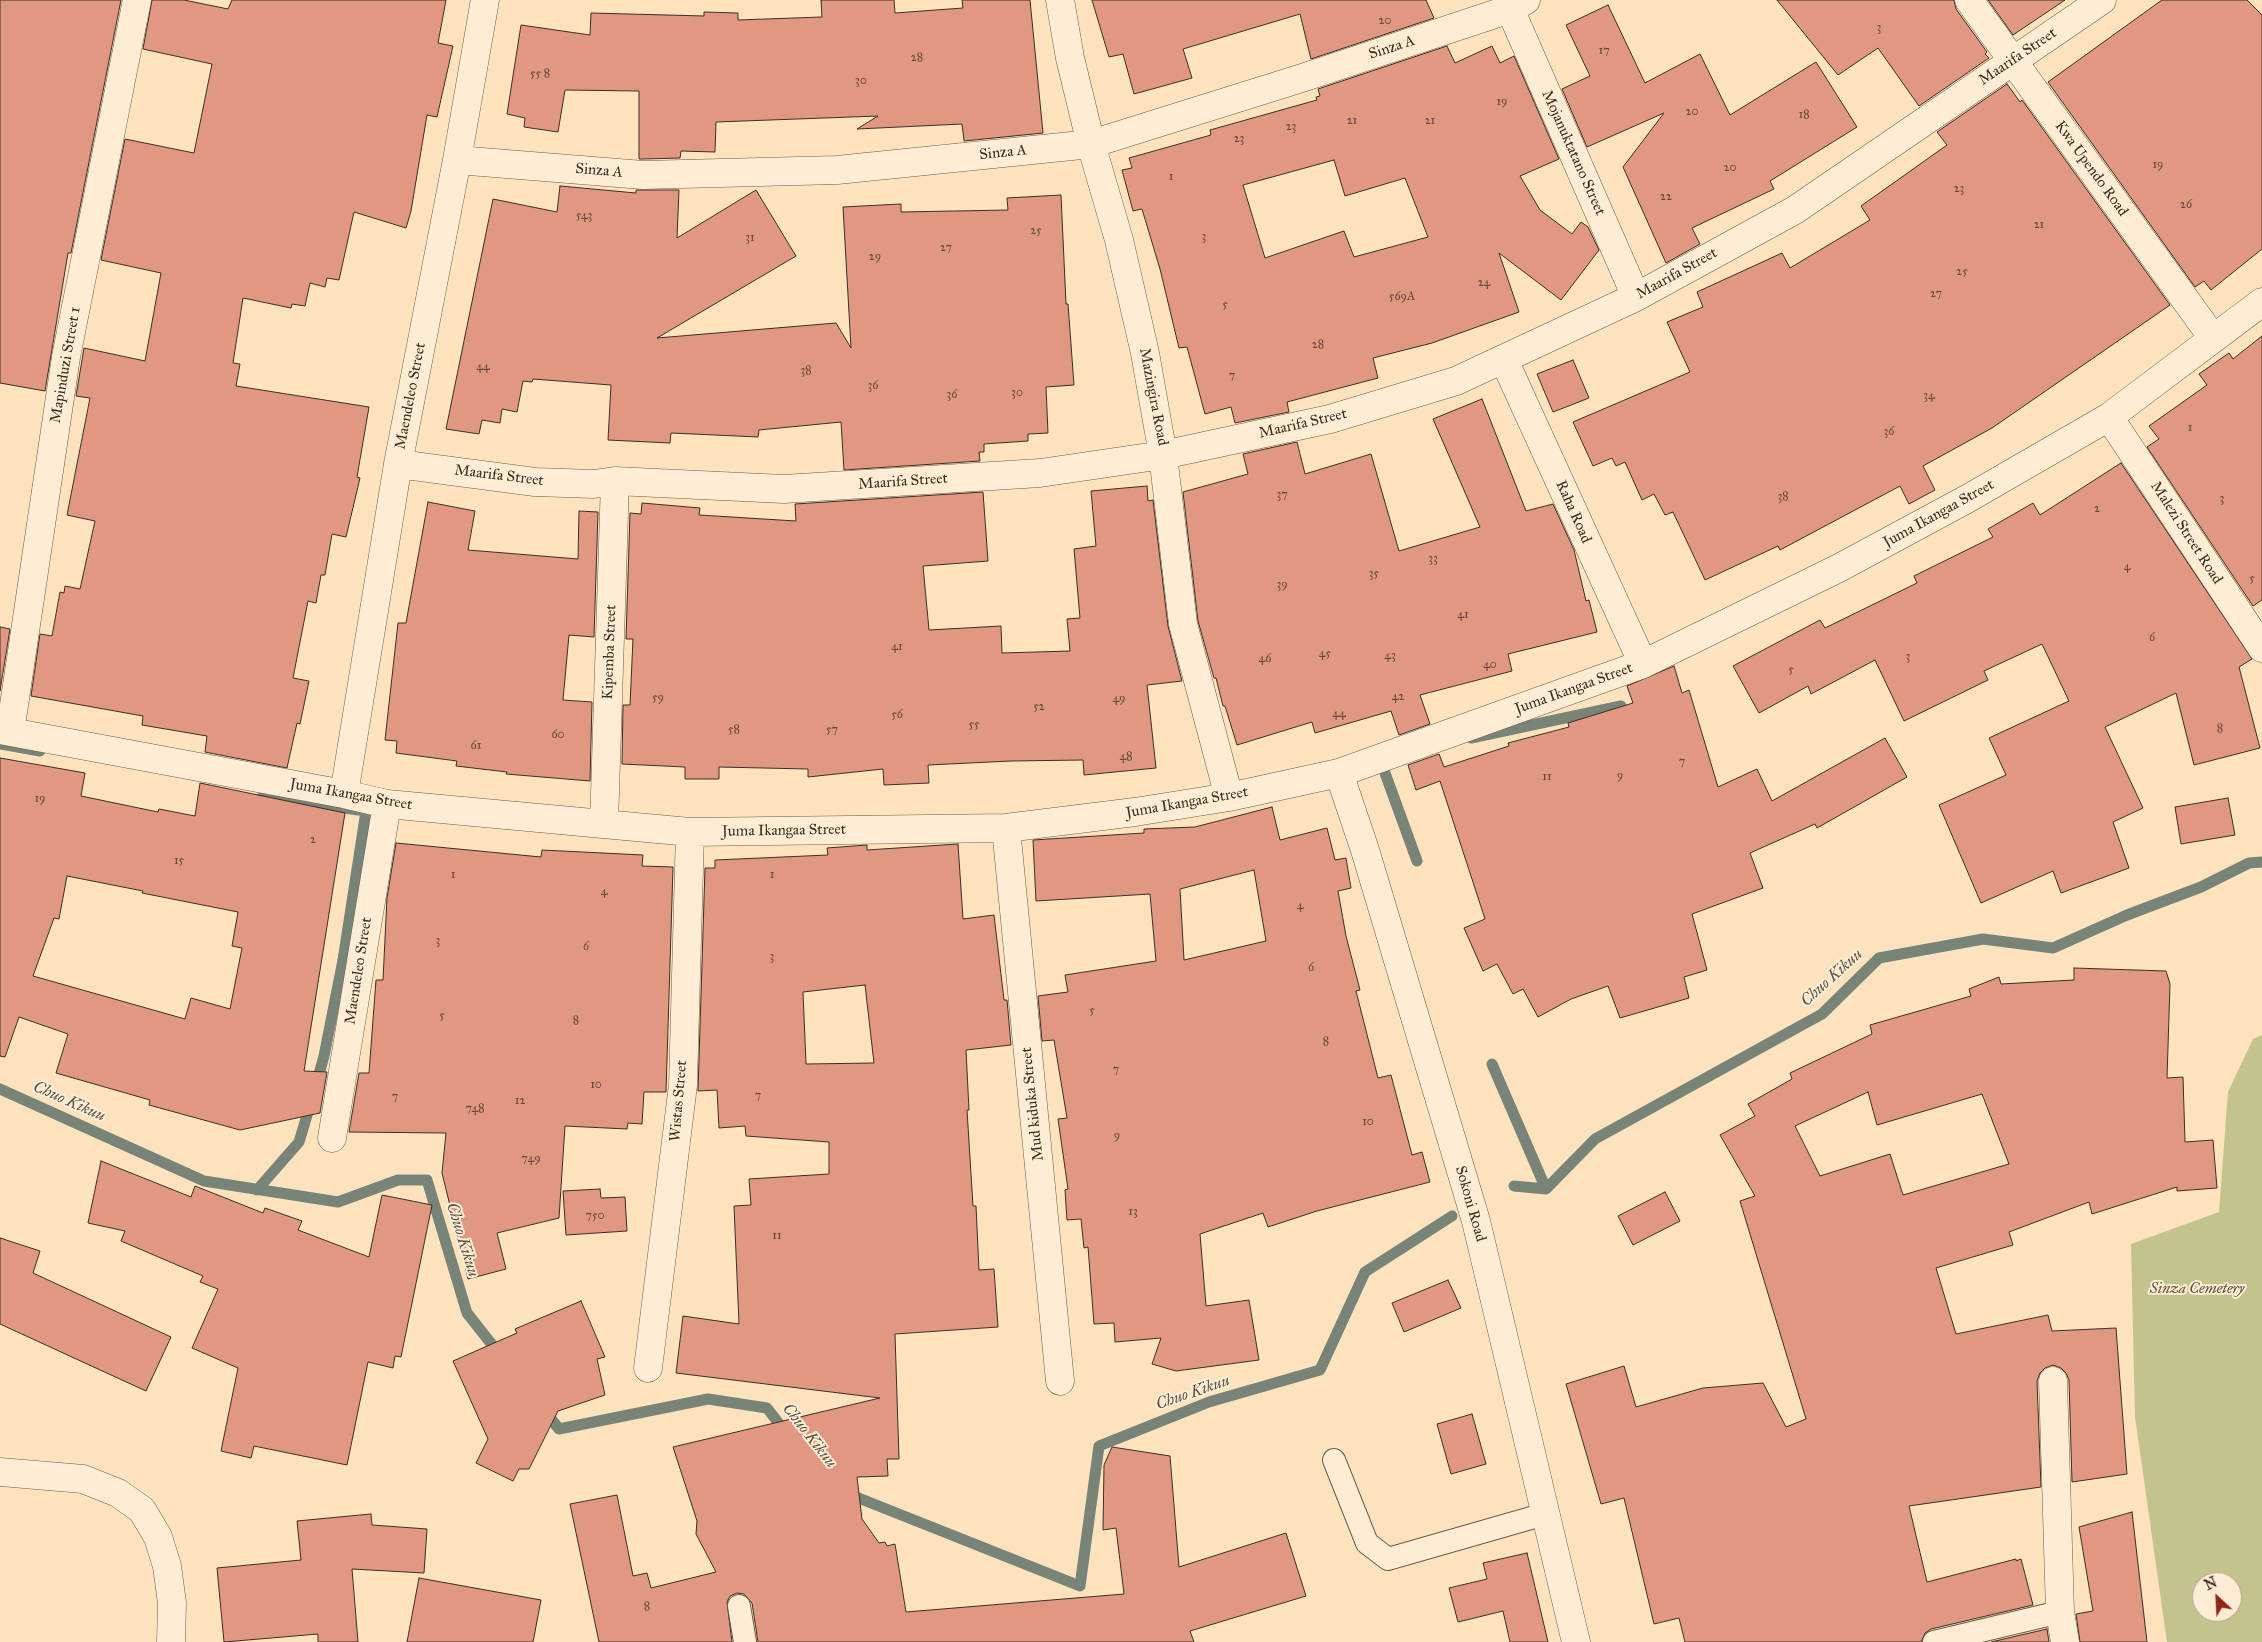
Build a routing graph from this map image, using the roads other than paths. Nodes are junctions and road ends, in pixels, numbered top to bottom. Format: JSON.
{"nodes":[{"id":1,"x":137,"y":0,"type":"edge"},
{"id":2,"x":484,"y":0,"type":"edge"},
{"id":3,"x":1060,"y":0,"type":"edge"},
{"id":4,"x":1969,"y":0,"type":"edge"},
{"id":5,"x":2102,"y":0,"type":"edge"},
{"id":6,"x":1518,"y":4,"type":"edge"},
{"id":7,"x":2013,"y":61,"type":"junction"},
{"id":8,"x":1091,"y":144,"type":"junction"},
{"id":9,"x":457,"y":160,"type":"junction"},
{"id":10,"x":1636,"y":297,"type":"junction"},
{"id":11,"x":2262,"y":302,"type":"edge"},
{"id":12,"x":2213,"y":338,"type":"junction"},
{"id":13,"x":1504,"y":360,"type":"junction"},
{"id":14,"x":2109,"y":417,"type":"junction"},
{"id":15,"x":1164,"y":455,"type":"junction"},
{"id":16,"x":398,"y":464,"type":"junction"},
{"id":17,"x":615,"y":481,"type":"junction"},
{"id":18,"x":2262,"y":648,"type":"edge"},
{"id":19,"x":1642,"y":664,"type":"junction"},
{"id":20,"x":5,"y":731,"type":"edge"},
{"id":21,"x":1339,"y":773,"type":"junction"},
{"id":22,"x":344,"y":794,"type":"junction"},
{"id":23,"x":1229,"y":797,"type":"junction"},
{"id":24,"x":387,"y":804,"type":"junction"},
{"id":25,"x":604,"y":824,"type":"junction"},
{"id":26,"x":1006,"y":828,"type":"junction"},
{"id":27,"x":690,"y":832,"type":"junction"},
{"id":28,"x":332,"y":1138,"type":"dead end"},
{"id":29,"x":648,"y":1368,"type":"dead end"},
{"id":30,"x":1060,"y":1381,"type":"dead end"},
{"id":31,"x":2053,"y":1381,"type":"dead end"},
{"id":32,"x":1334,"y":1460,"type":"dead end"},
{"id":33,"x":0,"y":1472,"type":"edge"},
{"id":34,"x":1544,"y":1514,"type":"junction"},
{"id":35,"x":739,"y":1606,"type":"dead end"},
{"id":36,"x":2060,"y":1612,"type":"junction"},
{"id":37,"x":171,"y":1642,"type":"edge"},
{"id":38,"x":745,"y":1642,"type":"edge"},
{"id":39,"x":1576,"y":1642,"type":"edge"},
{"id":40,"x":1934,"y":1642,"type":"edge"},
{"id":41,"x":2065,"y":1642,"type":"edge"}],
"edges":[{"from":1,"to":20,"type":"street","name":"Mapinduzi Street 1"},
{"from":2,"to":9,"type":"street","name":"Maendeleo Street"},
{"from":3,"to":8,"type":"street","name":"Mazingira Road"},
{"from":4,"to":7,"type":"street","name":"Kwa Upendo Road"},
{"from":5,"to":7,"type":"street","name":"Maarifa Street"},
{"from":6,"to":8,"type":"street","name":"Sinza A"},
{"from":6,"to":10,"type":"street","name":"Mojanuktatano Street"},
{"from":7,"to":10,"type":"street","name":"Maarifa Street"},
{"from":7,"to":12,"type":"street","name":"Kwa Upendo Road"},
{"from":8,"to":9,"type":"street","name":"Sinza A"},
{"from":8,"to":15,"type":"street","name":"Mazingira Road"},
{"from":9,"to":16,"type":"street","name":"Maendeleo Street"},
{"from":10,"to":13,"type":"street","name":"Maarifa Street"},
{"from":11,"to":12,"type":"street","name":"Juma Ikangaa Street"},
{"from":12,"to":14,"type":"street","name":"Juma Ikangaa Street"},
{"from":13,"to":15,"type":"street","name":"Maarifa Street"},
{"from":13,"to":19,"type":"street","name":"Raha Road"},
{"from":14,"to":18,"type":"street","name":"Malezi Street Road"},
{"from":14,"to":19,"type":"street","name":"Juma Ikangaa Street"},
{"from":15,"to":17,"type":"street","name":"Maarifa Street"},
{"from":15,"to":23,"type":"street","name":"Mazingira Road"},
{"from":16,"to":17,"type":"street","name":"Maarifa Street"},
{"from":16,"to":22,"type":"street","name":"Maendeleo Street"},
{"from":17,"to":25,"type":"street","name":"Kipemba Street"},
{"from":19,"to":21,"type":"street","name":"Juma Ikangaa Street"},
{"from":20,"to":22,"type":"street","name":"Juma Ikangaa Street"},
{"from":21,"to":23,"type":"street","name":"Juma Ikangaa Street"},
{"from":21,"to":34,"type":"street","name":"Sokoni Road"},
{"from":22,"to":24,"type":"street","name":"Juma Ikangaa Street"},
{"from":23,"to":26,"type":"street","name":"Juma Ikangaa Street"},
{"from":24,"to":25,"type":"street","name":"Juma Ikangaa Street"},
{"from":24,"to":28,"type":"street","name":"Maendeleo Street"},
{"from":25,"to":27,"type":"street","name":"Juma Ikangaa Street"},
{"from":26,"to":27,"type":"street","name":"Juma Ikangaa Street"},
{"from":26,"to":30,"type":"street","name":"Mud kiduka Street"},
{"from":27,"to":29,"type":"street","name":"Wistas Street"},
{"from":31,"to":36,"type":"street"},
{"from":32,"to":34,"type":"lane"},
{"from":33,"to":37,"type":"street"},
{"from":34,"to":39,"type":"street","name":"Sokoni Road"},
{"from":35,"to":38,"type":"lane"},
{"from":36,"to":40,"type":"lane"},
{"from":36,"to":41,"type":"street"}]}
